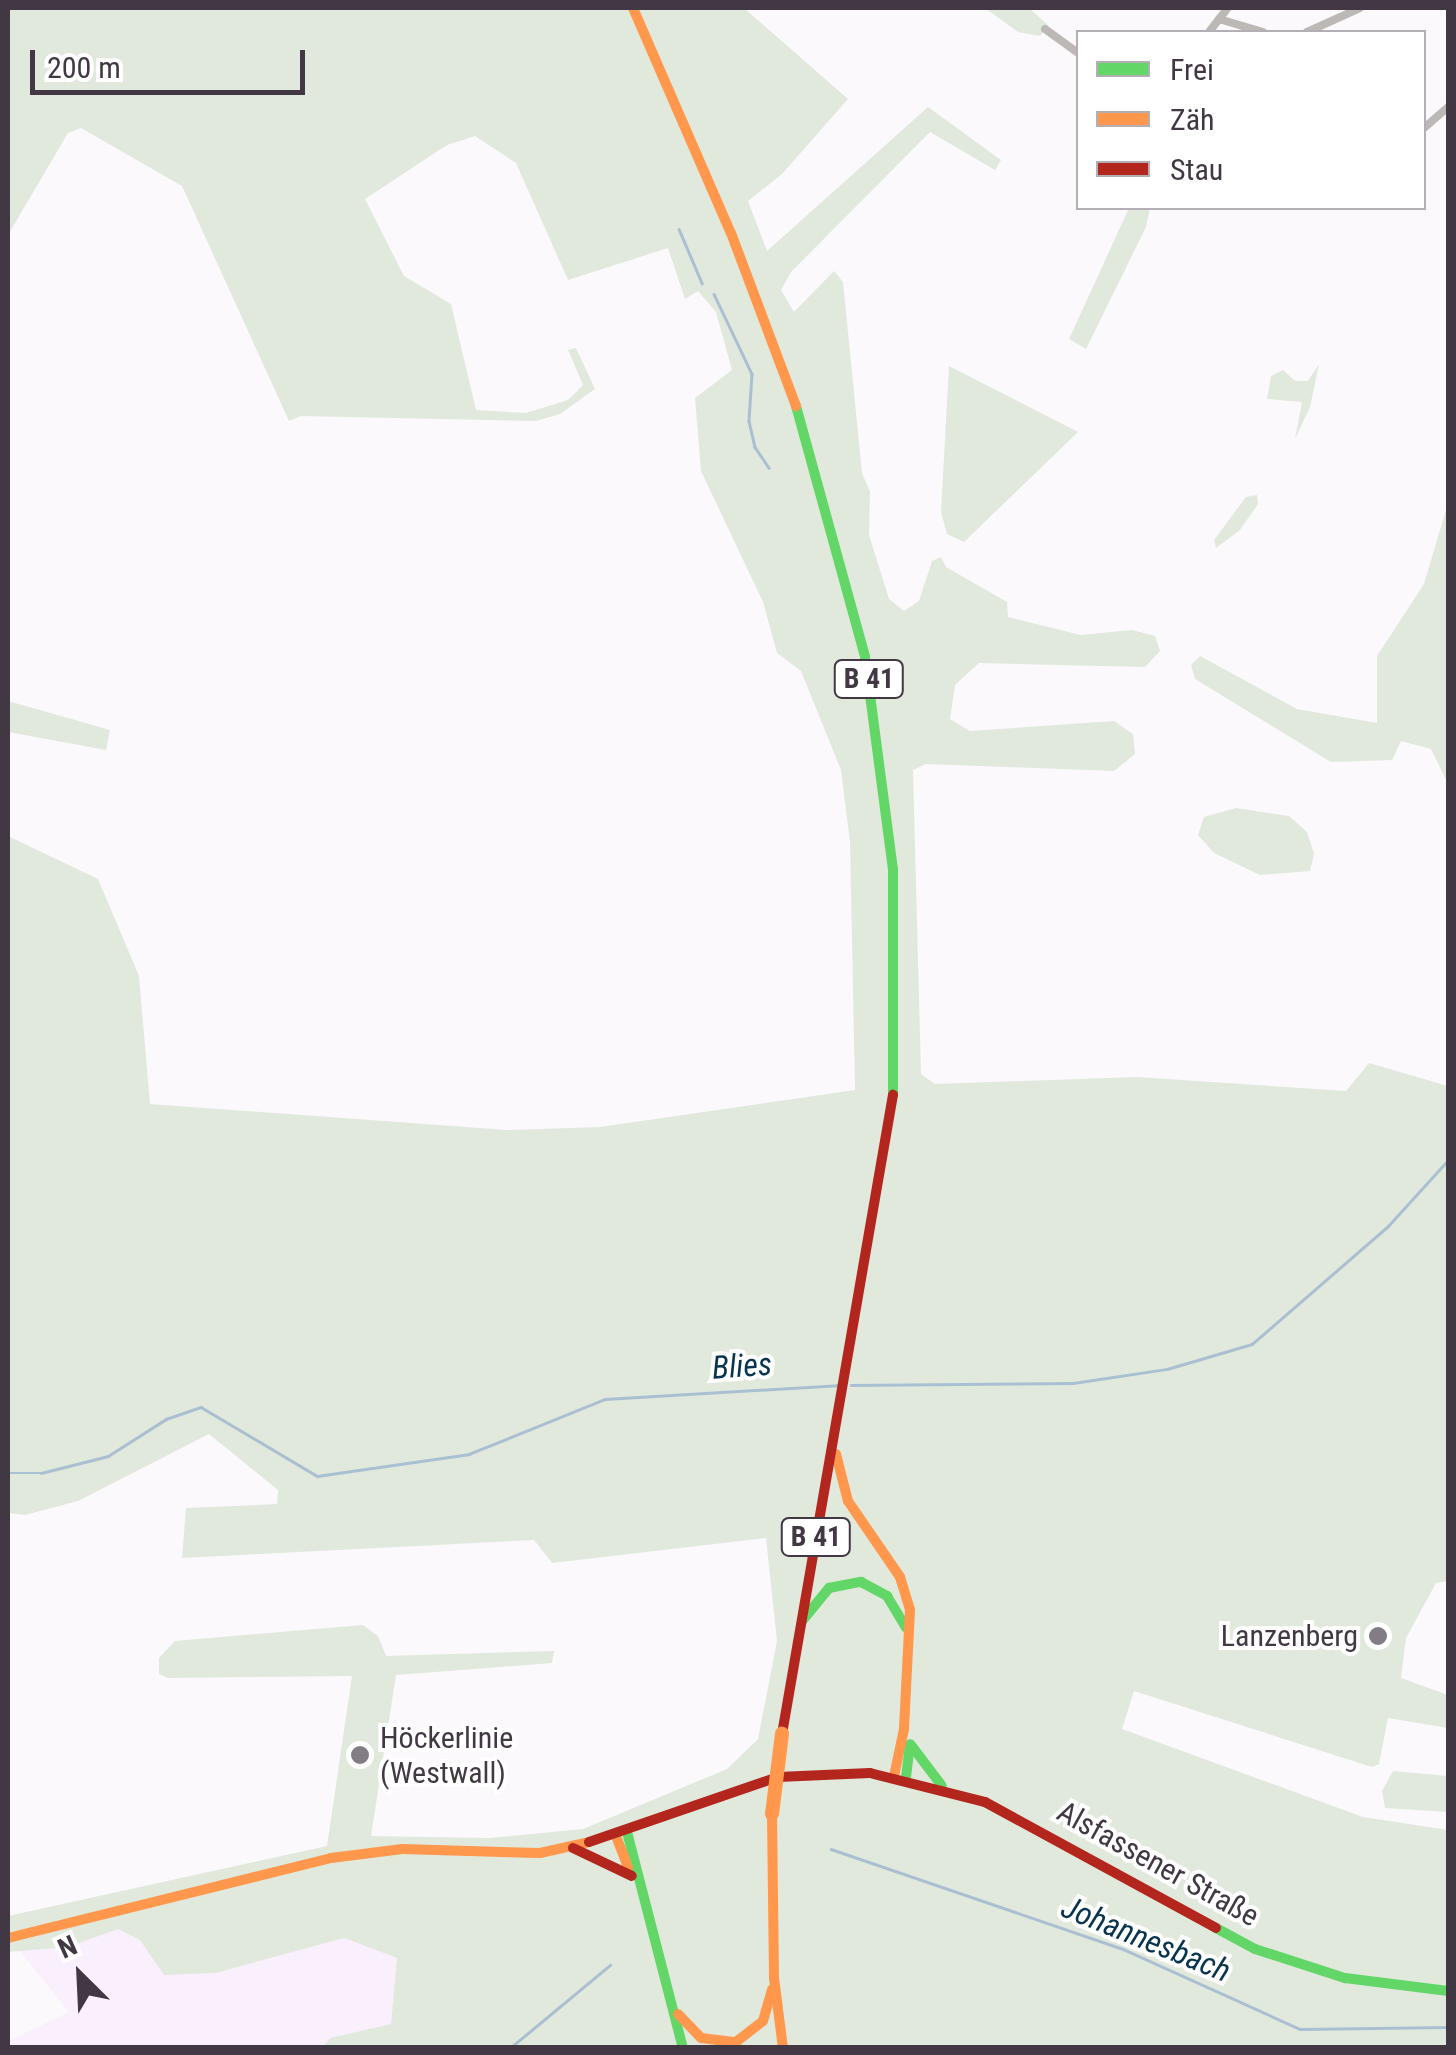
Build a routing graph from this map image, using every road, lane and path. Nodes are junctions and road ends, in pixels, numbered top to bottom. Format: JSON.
{"nodes":[{"id":1,"x":633,"y":8,"type":"edge"},
{"id":2,"x":1228,"y":8,"type":"edge"},
{"id":3,"x":1360,"y":8,"type":"edge"},
{"id":4,"x":1219,"y":19,"type":"junction"},
{"id":5,"x":1045,"y":29,"type":"dead end"},
{"id":6,"x":1211,"y":30,"type":"edge"},
{"id":7,"x":1256,"y":30,"type":"edge"},
{"id":8,"x":1311,"y":30,"type":"edge"},
{"id":9,"x":1076,"y":52,"type":"edge"},
{"id":10,"x":1448,"y":107,"type":"edge"},
{"id":11,"x":1426,"y":126,"type":"edge"},
{"id":12,"x":836,"y":1444,"type":"junction"},
{"id":13,"x":799,"y":1626,"type":"junction"},
{"id":14,"x":906,"y":1629,"type":"junction"},
{"id":15,"x":904,"y":1729,"type":"junction"},
{"id":16,"x":910,"y":1745,"type":"junction"},
{"id":17,"x":900,"y":1776,"type":"junction"},
{"id":18,"x":942,"y":1786,"type":"junction"},
{"id":19,"x":621,"y":1834,"type":"junction"},
{"id":20,"x":572,"y":1848,"type":"junction"},
{"id":21,"x":635,"y":1881,"type":"junction"},
{"id":22,"x":8,"y":1938,"type":"edge"},
{"id":23,"x":774,"y":1978,"type":"junction"},
{"id":24,"x":1448,"y":1991,"type":"edge"},
{"id":25,"x":674,"y":2009,"type":"junction"},
{"id":26,"x":683,"y":2048,"type":"edge"},
{"id":27,"x":783,"y":2048,"type":"edge"}],
"edges":[{"from":1,"to":12,"type":"main road","number":"B 41"},
{"from":2,"to":4,"type":"street"},
{"from":3,"to":8,"type":"street"},
{"from":4,"to":6,"type":"street"},
{"from":4,"to":7,"type":"street"},
{"from":5,"to":9,"type":"street"},
{"from":10,"to":11,"type":"street"},
{"from":12,"to":13,"type":"main road","number":"B 41"},
{"from":12,"to":14,"type":"main road"},
{"from":13,"to":14,"type":"main road"},
{"from":13,"to":23,"type":"main road","number":"B 41","bridge":true},
{"from":14,"to":15,"type":"main road"},
{"from":15,"to":16,"type":"main road"},
{"from":15,"to":17,"type":"main road"},
{"from":16,"to":17,"type":"main road"},
{"from":16,"to":18,"type":"main road"},
{"from":17,"to":18,"type":"main road","name":"Alsfassener Straße"},
{"from":17,"to":19,"type":"main road","name":"Alsfassener Straße"},
{"from":18,"to":24,"type":"main road","name":"Alsfassener Straße"},
{"from":19,"to":20,"type":"main road","name":"Alsfassener Straße"},
{"from":19,"to":21,"type":"main road"},
{"from":20,"to":21,"type":"main road"},
{"from":20,"to":22,"type":"main road","name":"Alsfassener Straße"},
{"from":21,"to":25,"type":"main road"},
{"from":23,"to":25,"type":"main road"},
{"from":23,"to":27,"type":"main road","number":"B 41"},
{"from":25,"to":26,"type":"main road"}]}
